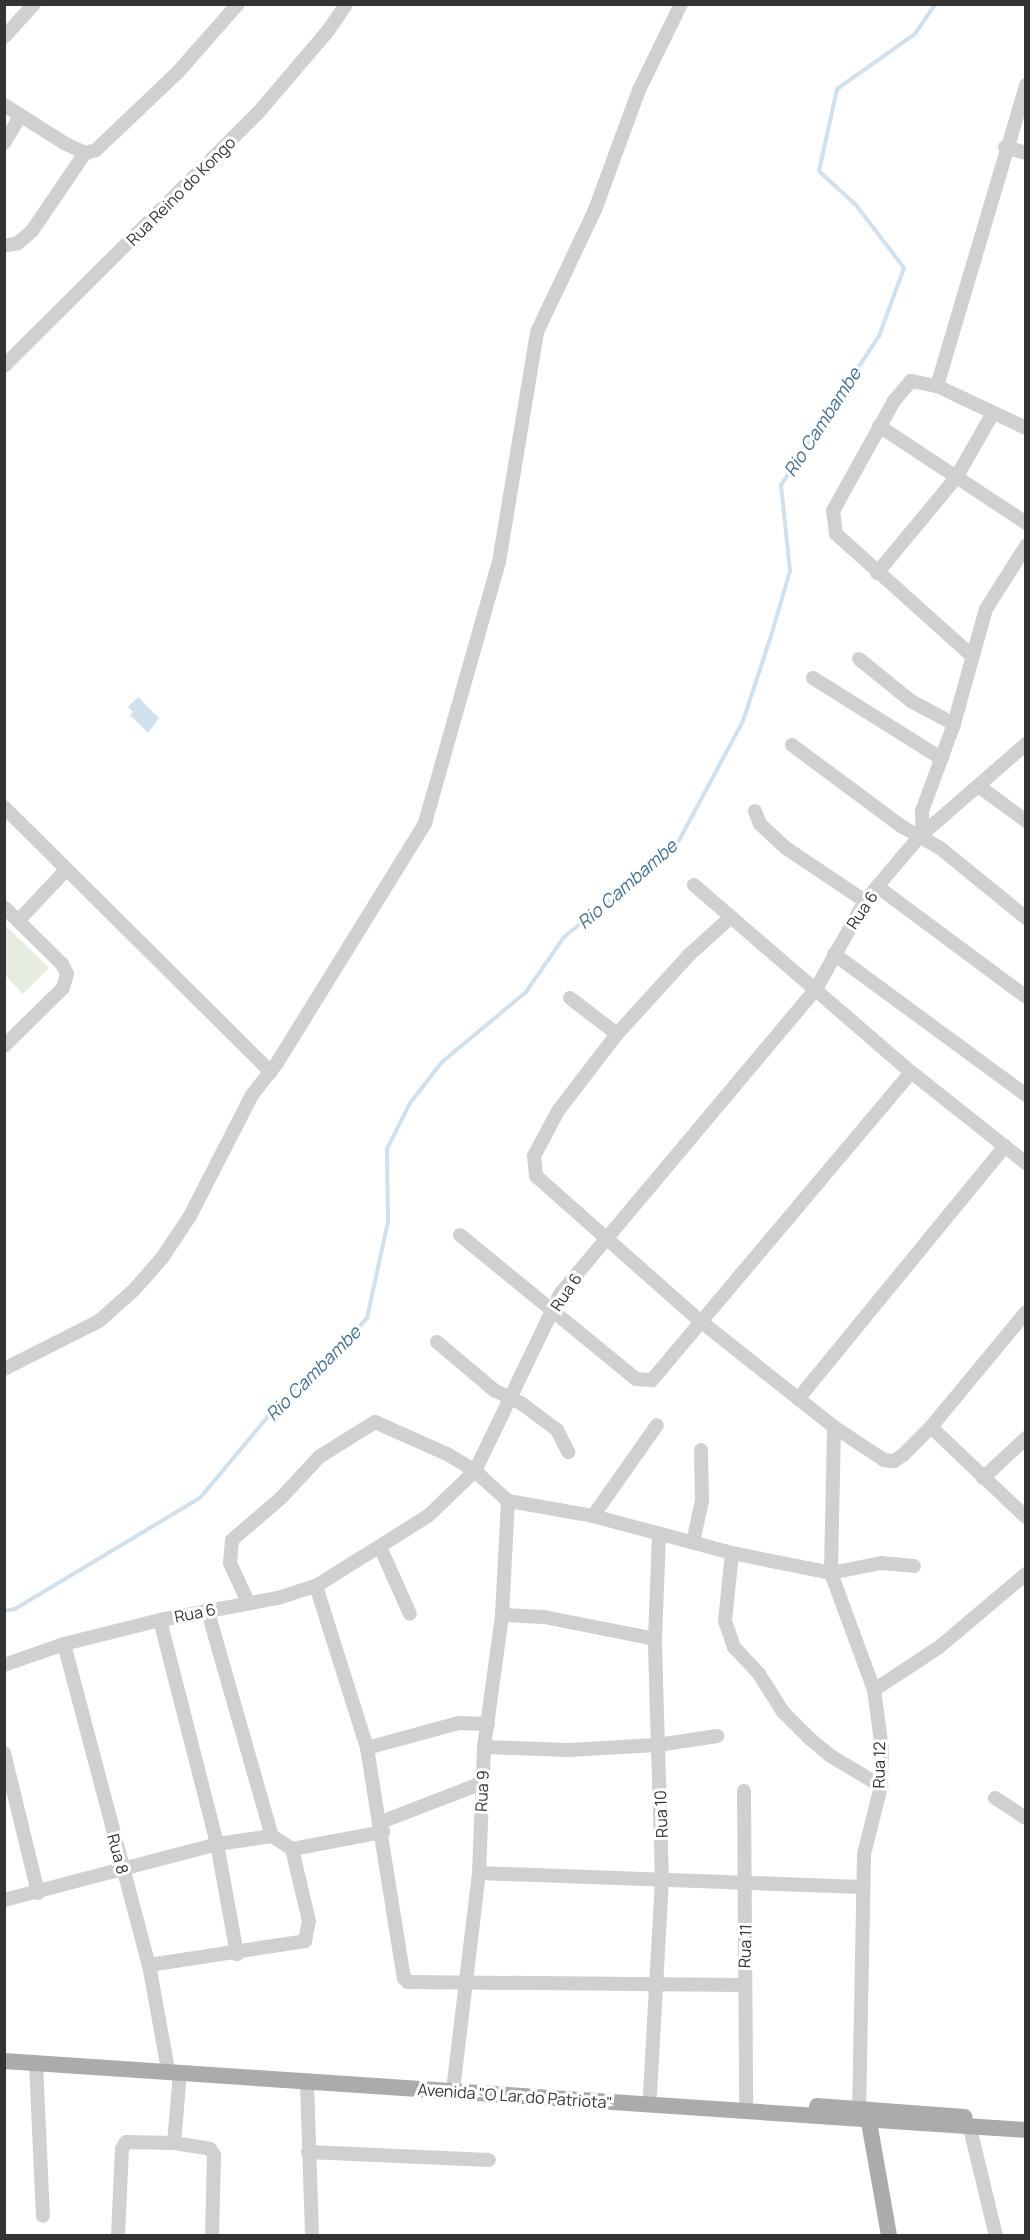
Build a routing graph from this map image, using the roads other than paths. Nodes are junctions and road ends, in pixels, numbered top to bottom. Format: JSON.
{"nodes":[{"id":1,"x":34,"y":4,"type":"edge"},
{"id":2,"x":238,"y":4,"type":"edge"},
{"id":3,"x":346,"y":4,"type":"edge"},
{"id":4,"x":681,"y":4,"type":"edge"},
{"id":5,"x":4,"y":37,"type":"edge"},
{"id":6,"x":1026,"y":85,"type":"edge"},
{"id":7,"x":4,"y":105,"type":"edge"},
{"id":8,"x":20,"y":117,"type":"junction"},
{"id":9,"x":4,"y":143,"type":"edge"},
{"id":10,"x":1005,"y":147,"type":"junction"},
{"id":11,"x":85,"y":153,"type":"junction"},
{"id":12,"x":1026,"y":153,"type":"edge"},
{"id":13,"x":4,"y":246,"type":"edge"},
{"id":14,"x":6,"y":361,"type":"edge"},
{"id":15,"x":937,"y":386,"type":"junction"},
{"id":16,"x":993,"y":413,"type":"junction"},
{"id":17,"x":879,"y":426,"type":"junction"},
{"id":18,"x":1026,"y":428,"type":"edge"},
{"id":19,"x":956,"y":478,"type":"junction"},
{"id":20,"x":1026,"y":523,"type":"edge"},
{"id":21,"x":1026,"y":546,"type":"edge"},
{"id":22,"x":877,"y":573,"type":"junction"},
{"id":23,"x":971,"y":655,"type":"junction"},
{"id":24,"x":860,"y":659,"type":"dead end"},
{"id":25,"x":813,"y":678,"type":"dead end"},
{"id":26,"x":954,"y":724,"type":"junction"},
{"id":27,"x":1026,"y":744,"type":"edge"},
{"id":28,"x":792,"y":745,"type":"dead end"},
{"id":29,"x":942,"y":759,"type":"junction"},
{"id":30,"x":980,"y":787,"type":"junction"},
{"id":31,"x":4,"y":807,"type":"edge"},
{"id":32,"x":755,"y":811,"type":"dead end"},
{"id":33,"x":1026,"y":821,"type":"edge"},
{"id":34,"x":921,"y":835,"type":"junction"},
{"id":35,"x":66,"y":870,"type":"junction"},
{"id":36,"x":694,"y":885,"type":"dead end"},
{"id":37,"x":878,"y":887,"type":"junction"},
{"id":38,"x":865,"y":901,"type":"junction"},
{"id":39,"x":4,"y":907,"type":"edge"},
{"id":40,"x":731,"y":917,"type":"junction"},
{"id":41,"x":1026,"y":918,"type":"edge"},
{"id":42,"x":18,"y":921,"type":"junction"},
{"id":43,"x":834,"y":954,"type":"junction"},
{"id":44,"x":816,"y":990,"type":"junction"},
{"id":45,"x":1026,"y":996,"type":"edge"},
{"id":46,"x":570,"y":998,"type":"dead end"},
{"id":47,"x":617,"y":1034,"type":"junction"},
{"id":48,"x":4,"y":1046,"type":"edge"},
{"id":49,"x":271,"y":1072,"type":"junction"},
{"id":50,"x":911,"y":1072,"type":"junction"},
{"id":51,"x":1026,"y":1095,"type":"edge"},
{"id":52,"x":1005,"y":1146,"type":"junction"},
{"id":53,"x":1026,"y":1163,"type":"edge"},
{"id":54,"x":460,"y":1235,"type":"dead end"},
{"id":55,"x":608,"y":1236,"type":"junction"},
{"id":56,"x":552,"y":1312,"type":"junction"},
{"id":57,"x":1026,"y":1312,"type":"edge"},
{"id":58,"x":699,"y":1320,"type":"junction"},
{"id":59,"x":437,"y":1342,"type":"dead end"},
{"id":60,"x":4,"y":1369,"type":"edge"},
{"id":61,"x":511,"y":1398,"type":"junction"},
{"id":62,"x":798,"y":1399,"type":"junction"},
{"id":63,"x":657,"y":1425,"type":"dead end"},
{"id":64,"x":834,"y":1427,"type":"junction"},
{"id":65,"x":931,"y":1427,"type":"junction"},
{"id":66,"x":1026,"y":1438,"type":"edge"},
{"id":67,"x":701,"y":1450,"type":"dead end"},
{"id":68,"x":568,"y":1452,"type":"dead end"},
{"id":69,"x":475,"y":1471,"type":"junction"},
{"id":70,"x":983,"y":1478,"type":"junction"},
{"id":71,"x":508,"y":1501,"type":"junction"},
{"id":72,"x":593,"y":1516,"type":"junction"},
{"id":73,"x":1026,"y":1517,"type":"edge"},
{"id":74,"x":660,"y":1534,"type":"junction"},
{"id":75,"x":693,"y":1542,"type":"junction"},
{"id":76,"x":380,"y":1547,"type":"junction"},
{"id":77,"x":732,"y":1553,"type":"junction"},
{"id":78,"x":914,"y":1566,"type":"dead end"},
{"id":79,"x":831,"y":1573,"type":"junction"},
{"id":80,"x":1026,"y":1574,"type":"edge"},
{"id":81,"x":316,"y":1586,"type":"junction"},
{"id":82,"x":248,"y":1602,"type":"junction"},
{"id":83,"x":208,"y":1612,"type":"junction"},
{"id":84,"x":410,"y":1614,"type":"dead end"},
{"id":85,"x":502,"y":1616,"type":"junction"},
{"id":86,"x":160,"y":1620,"type":"junction"},
{"id":87,"x":655,"y":1639,"type":"junction"},
{"id":88,"x":64,"y":1644,"type":"junction"},
{"id":89,"x":4,"y":1665,"type":"edge"},
{"id":90,"x":874,"y":1690,"type":"junction"},
{"id":91,"x":488,"y":1724,"type":"junction"},
{"id":92,"x":717,"y":1736,"type":"dead end"},
{"id":93,"x":657,"y":1745,"type":"junction"},
{"id":94,"x":484,"y":1747,"type":"junction"},
{"id":95,"x":367,"y":1748,"type":"junction"},
{"id":96,"x":4,"y":1753,"type":"edge"},
{"id":97,"x":482,"y":1783,"type":"junction"},
{"id":98,"x":881,"y":1786,"type":"junction"},
{"id":99,"x":744,"y":1791,"type":"dead end"},
{"id":100,"x":995,"y":1798,"type":"dead end"},
{"id":101,"x":1026,"y":1818,"type":"edge"},
{"id":102,"x":382,"y":1827,"type":"junction"},
{"id":103,"x":272,"y":1836,"type":"junction"},
{"id":104,"x":218,"y":1844,"type":"junction"},
{"id":105,"x":292,"y":1849,"type":"junction"},
{"id":106,"x":123,"y":1872,"type":"junction"},
{"id":107,"x":479,"y":1873,"type":"junction"},
{"id":108,"x":662,"y":1882,"type":"junction"},
{"id":109,"x":747,"y":1884,"type":"junction"},
{"id":110,"x":862,"y":1887,"type":"junction"},
{"id":111,"x":38,"y":1893,"type":"junction"},
{"id":112,"x":4,"y":1900,"type":"edge"},
{"id":113,"x":237,"y":1954,"type":"junction"},
{"id":114,"x":148,"y":1965,"type":"junction"},
{"id":115,"x":463,"y":1980,"type":"junction"},
{"id":116,"x":655,"y":1984,"type":"junction"},
{"id":117,"x":743,"y":1985,"type":"junction"},
{"id":118,"x":4,"y":2052,"type":"edge"},
{"id":119,"x":4,"y":2061,"type":"edge"},
{"id":120,"x":36,"y":2063,"type":"junction"},
{"id":121,"x":174,"y":2069,"type":"junction"},
{"id":122,"x":454,"y":2082,"type":"junction"},
{"id":123,"x":307,"y":2083,"type":"junction"},
{"id":124,"x":650,"y":2094,"type":"junction"},
{"id":125,"x":746,"y":2101,"type":"junction"},
{"id":126,"x":864,"y":2115,"type":"junction"},
{"id":127,"x":1026,"y":2120,"type":"edge"},
{"id":128,"x":970,"y":2128,"type":"junction"},
{"id":129,"x":1026,"y":2130,"type":"edge"},
{"id":130,"x":174,"y":2143,"type":"junction"},
{"id":131,"x":308,"y":2152,"type":"junction"},
{"id":132,"x":489,"y":2160,"type":"dead end"},
{"id":133,"x":43,"y":2216,"type":"dead end"},
{"id":134,"x":118,"y":2235,"type":"edge"},
{"id":135,"x":212,"y":2235,"type":"edge"},
{"id":136,"x":312,"y":2235,"type":"edge"},
{"id":137,"x":889,"y":2235,"type":"edge"},
{"id":138,"x":996,"y":2235,"type":"edge"}],
"edges":[{"from":1,"to":5,"type":"street"},
{"from":2,"to":11,"type":"street"},
{"from":3,"to":14,"type":"street","name":"Rua Reino do Kongo"},
{"from":4,"to":49,"type":"street"},
{"from":6,"to":10,"type":"street"},
{"from":7,"to":8,"type":"street"},
{"from":8,"to":9,"type":"street"},
{"from":8,"to":11,"type":"street"},
{"from":10,"to":12,"type":"street"},
{"from":10,"to":15,"type":"street"},
{"from":11,"to":13,"type":"street"},
{"from":15,"to":16,"type":"street"},
{"from":15,"to":17,"type":"street"},
{"from":16,"to":18,"type":"street"},
{"from":16,"to":19,"type":"street"},
{"from":17,"to":19,"type":"street"},
{"from":17,"to":22,"type":"street"},
{"from":19,"to":20,"type":"street"},
{"from":19,"to":22,"type":"street"},
{"from":21,"to":23,"type":"street"},
{"from":22,"to":23,"type":"street"},
{"from":23,"to":26,"type":"street"},
{"from":24,"to":26,"type":"street"},
{"from":25,"to":29,"type":"street"},
{"from":26,"to":29,"type":"street"},
{"from":27,"to":30,"type":"street","name":"Rua 6"},
{"from":28,"to":34,"type":"street"},
{"from":29,"to":34,"type":"street"},
{"from":30,"to":33,"type":"street"},
{"from":30,"to":34,"type":"street","name":"Rua 6"},
{"from":31,"to":35,"type":"street"},
{"from":32,"to":38,"type":"street"},
{"from":34,"to":37,"type":"street","name":"Rua 6"},
{"from":34,"to":41,"type":"street"},
{"from":35,"to":42,"type":"street"},
{"from":35,"to":49,"type":"street"},
{"from":36,"to":40,"type":"street"},
{"from":37,"to":38,"type":"street","name":"Rua 6"},
{"from":37,"to":45,"type":"street"},
{"from":38,"to":43,"type":"street","name":"Rua 6"},
{"from":39,"to":42,"type":"street"},
{"from":40,"to":44,"type":"street"},
{"from":40,"to":47,"type":"street"},
{"from":42,"to":48,"type":"street"},
{"from":43,"to":44,"type":"street","name":"Rua 6"},
{"from":43,"to":51,"type":"street"},
{"from":44,"to":50,"type":"street"},
{"from":44,"to":55,"type":"street","name":"Rua 6"},
{"from":46,"to":47,"type":"street"},
{"from":47,"to":55,"type":"street"},
{"from":49,"to":60,"type":"street"},
{"from":50,"to":52,"type":"street"},
{"from":50,"to":58,"type":"street"},
{"from":52,"to":53,"type":"street"},
{"from":52,"to":62,"type":"street"},
{"from":54,"to":56,"type":"street"},
{"from":55,"to":56,"type":"street","name":"Rua 6"},
{"from":55,"to":58,"type":"street"},
{"from":56,"to":58,"type":"street"},
{"from":56,"to":61,"type":"street","name":"Rua 6"},
{"from":57,"to":65,"type":"street"},
{"from":58,"to":62,"type":"street"},
{"from":59,"to":61,"type":"street"},
{"from":61,"to":68,"type":"street"},
{"from":61,"to":69,"type":"street","name":"Rua 6"},
{"from":62,"to":64,"type":"street"},
{"from":63,"to":72,"type":"street"},
{"from":64,"to":65,"type":"street"},
{"from":64,"to":79,"type":"street","name":"Rua 12"},
{"from":65,"to":70,"type":"street"},
{"from":66,"to":70,"type":"street"},
{"from":67,"to":75,"type":"street"},
{"from":69,"to":71,"type":"street"},
{"from":69,"to":76,"type":"street","name":"Rua 6"},
{"from":69,"to":82,"type":"street"},
{"from":70,"to":73,"type":"street"},
{"from":71,"to":72,"type":"street"},
{"from":71,"to":85,"type":"street","name":"Rua 9"},
{"from":72,"to":74,"type":"street"},
{"from":74,"to":75,"type":"street"},
{"from":74,"to":87,"type":"street","name":"Rua 10"},
{"from":75,"to":77,"type":"street"},
{"from":76,"to":81,"type":"street","name":"Rua 6"},
{"from":76,"to":84,"type":"street"},
{"from":77,"to":79,"type":"street"},
{"from":77,"to":98,"type":"street"},
{"from":78,"to":79,"type":"street"},
{"from":79,"to":90,"type":"street","name":"Rua 12"},
{"from":80,"to":90,"type":"street"},
{"from":81,"to":82,"type":"street","name":"Rua 6"},
{"from":81,"to":95,"type":"street"},
{"from":82,"to":83,"type":"street","name":"Rua 6"},
{"from":83,"to":86,"type":"street","name":"Rua 6"},
{"from":83,"to":103,"type":"street"},
{"from":85,"to":87,"type":"street"},
{"from":85,"to":91,"type":"street","name":"Rua 9"},
{"from":86,"to":88,"type":"street","name":"Rua 6"},
{"from":86,"to":104,"type":"street"},
{"from":87,"to":93,"type":"street","name":"Rua 10"},
{"from":88,"to":89,"type":"street","name":"Rua 6"},
{"from":88,"to":106,"type":"street","name":"Rua 8"},
{"from":90,"to":98,"type":"street","name":"Rua 12"},
{"from":91,"to":94,"type":"street","name":"Rua 9"},
{"from":91,"to":95,"type":"street"},
{"from":92,"to":93,"type":"street"},
{"from":93,"to":94,"type":"street"},
{"from":93,"to":108,"type":"street","name":"Rua 10"},
{"from":94,"to":97,"type":"street","name":"Rua 9"},
{"from":95,"to":102,"type":"street"},
{"from":96,"to":111,"type":"street"},
{"from":97,"to":102,"type":"street"},
{"from":97,"to":107,"type":"street","name":"Rua 9"},
{"from":98,"to":110,"type":"street","name":"Rua 12"},
{"from":99,"to":109,"type":"street","name":"Rua 11"},
{"from":100,"to":101,"type":"street"},
{"from":102,"to":105,"type":"street"},
{"from":102,"to":115,"type":"street"},
{"from":103,"to":104,"type":"street"},
{"from":103,"to":105,"type":"street"},
{"from":104,"to":106,"type":"street"},
{"from":104,"to":113,"type":"street"},
{"from":105,"to":113,"type":"street"},
{"from":106,"to":111,"type":"street"},
{"from":106,"to":114,"type":"street","name":"Rua 8"},
{"from":107,"to":108,"type":"street"},
{"from":107,"to":115,"type":"street","name":"Rua 9"},
{"from":108,"to":109,"type":"street"},
{"from":108,"to":116,"type":"street","name":"Rua 10"},
{"from":109,"to":110,"type":"street"},
{"from":109,"to":117,"type":"street","name":"Rua 11"},
{"from":110,"to":126,"type":"street","name":"Rua 12"},
{"from":111,"to":112,"type":"street"},
{"from":113,"to":114,"type":"street"},
{"from":114,"to":121,"type":"street","name":"Rua 8"},
{"from":115,"to":116,"type":"street"},
{"from":115,"to":122,"type":"street","name":"Rua 9"},
{"from":116,"to":117,"type":"street"},
{"from":116,"to":124,"type":"street","name":"Rua 10"},
{"from":117,"to":125,"type":"street","name":"Rua 11"},
{"from":118,"to":121,"type":"main road","name":"Avenida \"O Lar do Patriota\""},
{"from":119,"to":120,"type":"main road","name":"Avenida \"O Lar do Patriota\""},
{"from":120,"to":121,"type":"main road","name":"Avenida \"O Lar do Patriota\""},
{"from":120,"to":133,"type":"street"},
{"from":121,"to":122,"type":"main road","name":"Avenida \"O Lar do Patriota\""},
{"from":121,"to":123,"type":"main road","name":"Avenida \"O Lar do Patriota\""},
{"from":121,"to":130,"type":"street","name":"Rua 8"},
{"from":122,"to":124,"type":"main road","name":"Avenida \"O Lar do Patriota\""},
{"from":123,"to":126,"type":"main road","name":"Avenida \"O Lar do Patriota\""},
{"from":123,"to":131,"type":"street"},
{"from":124,"to":125,"type":"main road","name":"Avenida \"O Lar do Patriota\""},
{"from":125,"to":126,"type":"main road","name":"Avenida \"O Lar do Patriota\""},
{"from":126,"to":127,"type":"main road","name":"Avenida \"O Lar do Patriota\""},
{"from":126,"to":128,"type":"main road","name":"Avenida \"O Lar do Patriota\""},
{"from":126,"to":137,"type":"main road"},
{"from":128,"to":129,"type":"main road","name":"Avenida \"O Lar do Patriota\""},
{"from":128,"to":138,"type":"street"},
{"from":130,"to":134,"type":"street"},
{"from":130,"to":135,"type":"street"},
{"from":131,"to":132,"type":"street"},
{"from":131,"to":136,"type":"street"}]}
